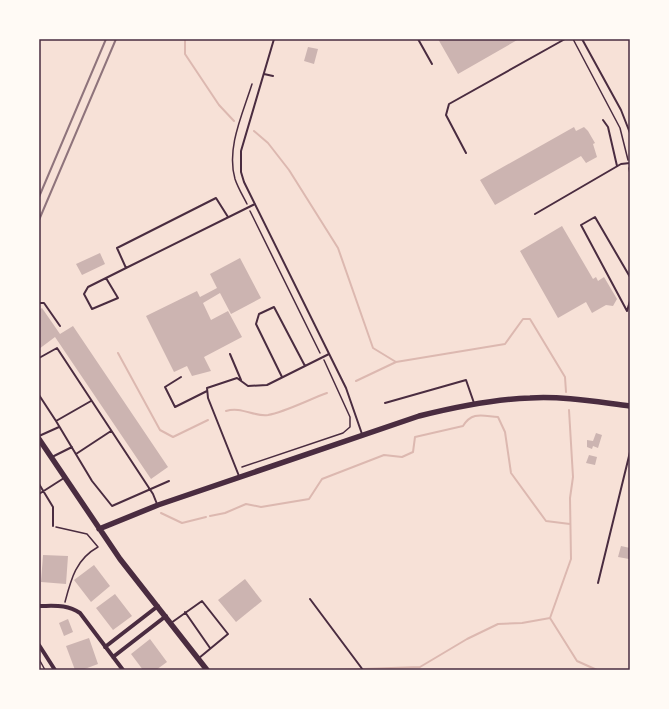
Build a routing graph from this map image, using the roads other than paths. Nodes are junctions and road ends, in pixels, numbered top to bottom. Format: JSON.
{"nodes":[{"id":1,"x":274,"y":39,"type":"edge"},
{"id":2,"x":418,"y":39,"type":"edge"},
{"id":3,"x":565,"y":39,"type":"edge"},
{"id":4,"x":582,"y":39,"type":"edge"},
{"id":5,"x":432,"y":64,"type":"dead end"},
{"id":6,"x":264,"y":74,"type":"junction"},
{"id":7,"x":273,"y":76,"type":"dead end"},
{"id":8,"x":603,"y":120,"type":"dead end"},
{"id":9,"x":630,"y":133,"type":"edge"},
{"id":10,"x":466,"y":153,"type":"dead end"},
{"id":11,"x":629,"y":163,"type":"edge"},
{"id":12,"x":617,"y":166,"type":"junction"},
{"id":13,"x":255,"y":204,"type":"junction"},
{"id":14,"x":535,"y":214,"type":"dead end"},
{"id":15,"x":228,"y":217,"type":"junction"},
{"id":16,"x":126,"y":268,"type":"junction"},
{"id":17,"x":630,"y":277,"type":"edge"},
{"id":18,"x":106,"y":278,"type":"junction"},
{"id":19,"x":630,"y":301,"type":"edge"},
{"id":20,"x":39,"y":303,"type":"edge"},
{"id":21,"x":60,"y":326,"type":"dead end"},
{"id":22,"x":230,"y":354,"type":"dead end"},
{"id":23,"x":329,"y":354,"type":"junction"},
{"id":24,"x":39,"y":358,"type":"edge"},
{"id":25,"x":305,"y":366,"type":"junction"},
{"id":26,"x":181,"y":377,"type":"dead end"},
{"id":27,"x":282,"y":377,"type":"junction"},
{"id":28,"x":241,"y":381,"type":"junction"},
{"id":29,"x":207,"y":391,"type":"junction"},
{"id":30,"x":39,"y":395,"type":"edge"},
{"id":31,"x":91,"y":401,"type":"junction"},
{"id":32,"x":385,"y":402,"type":"dead end"},
{"id":33,"x":474,"y":403,"type":"junction"},
{"id":34,"x":630,"y":406,"type":"edge"},
{"id":35,"x":56,"y":421,"type":"junction"},
{"id":36,"x":59,"y":426,"type":"junction"},
{"id":37,"x":110,"y":431,"type":"junction"},
{"id":38,"x":362,"y":435,"type":"junction"},
{"id":39,"x":39,"y":436,"type":"edge"},
{"id":40,"x":39,"y":439,"type":"edge"},
{"id":41,"x":72,"y":447,"type":"junction"},
{"id":42,"x":630,"y":452,"type":"edge"},
{"id":43,"x":76,"y":454,"type":"junction"},
{"id":44,"x":51,"y":457,"type":"junction"},
{"id":45,"x":239,"y":477,"type":"junction"},
{"id":46,"x":64,"y":478,"type":"junction"},
{"id":47,"x":169,"y":481,"type":"dead end"},
{"id":48,"x":39,"y":484,"type":"edge"},
{"id":49,"x":150,"y":490,"type":"junction"},
{"id":50,"x":43,"y":491,"type":"junction"},
{"id":51,"x":39,"y":494,"type":"edge"},
{"id":52,"x":158,"y":505,"type":"junction"},
{"id":53,"x":53,"y":526,"type":"road end"},
{"id":54,"x":98,"y":529,"type":"junction"},
{"id":55,"x":598,"y":583,"type":"dead end"},
{"id":56,"x":310,"y":599,"type":"dead end"},
{"id":57,"x":39,"y":606,"type":"edge"},
{"id":58,"x":158,"y":606,"type":"junction"},
{"id":59,"x":185,"y":612,"type":"junction"},
{"id":60,"x":166,"y":616,"type":"junction"},
{"id":61,"x":171,"y":623,"type":"junction"},
{"id":62,"x":39,"y":645,"type":"edge"},
{"id":63,"x":106,"y":647,"type":"junction"},
{"id":64,"x":210,"y":648,"type":"junction"},
{"id":65,"x":113,"y":658,"type":"junction"},
{"id":66,"x":198,"y":658,"type":"junction"},
{"id":67,"x":55,"y":670,"type":"edge"},
{"id":68,"x":123,"y":670,"type":"edge"},
{"id":69,"x":207,"y":670,"type":"edge"},
{"id":70,"x":363,"y":670,"type":"edge"}],
"edges":[{"from":1,"to":6,"type":"lane"},
{"from":2,"to":5,"type":"lane"},
{"from":3,"to":10,"type":"lane"},
{"from":4,"to":9,"type":"lane"},
{"from":6,"to":7,"type":"lane"},
{"from":6,"to":13,"type":"lane"},
{"from":8,"to":12,"type":"lane"},
{"from":11,"to":12,"type":"lane"},
{"from":12,"to":14,"type":"lane"},
{"from":13,"to":15,"type":"lane"},
{"from":13,"to":23,"type":"lane"},
{"from":15,"to":16,"type":"lane"},
{"from":15,"to":16,"type":"lane"},
{"from":16,"to":18,"type":"lane"},
{"from":17,"to":19,"type":"lane"},
{"from":18,"to":18,"type":"lane"},
{"from":20,"to":21,"type":"lane"},
{"from":22,"to":28,"type":"lane"},
{"from":23,"to":25,"type":"lane"},
{"from":23,"to":38,"type":"lane"},
{"from":24,"to":31,"type":"lane"},
{"from":25,"to":27,"type":"lane"},
{"from":25,"to":27,"type":"lane"},
{"from":26,"to":29,"type":"lane"},
{"from":27,"to":28,"type":"lane"},
{"from":28,"to":29,"type":"lane"},
{"from":29,"to":45,"type":"lane"},
{"from":30,"to":35,"type":"lane"},
{"from":31,"to":35,"type":"lane"},
{"from":31,"to":37,"type":"lane"},
{"from":32,"to":33,"type":"lane"},
{"from":33,"to":34,"type":"main road"},
{"from":33,"to":38,"type":"main road"},
{"from":35,"to":36,"type":"lane"},
{"from":36,"to":39,"type":"lane"},
{"from":36,"to":41,"type":"lane"},
{"from":37,"to":43,"type":"lane"},
{"from":37,"to":49,"type":"lane"},
{"from":38,"to":45,"type":"main road"},
{"from":40,"to":44,"type":"main road"},
{"from":41,"to":43,"type":"lane"},
{"from":41,"to":44,"type":"lane"},
{"from":42,"to":55,"type":"lane"},
{"from":43,"to":49,"type":"lane"},
{"from":44,"to":46,"type":"main road"},
{"from":45,"to":52,"type":"main road"},
{"from":46,"to":50,"type":"lane"},
{"from":46,"to":54,"type":"main road"},
{"from":47,"to":49,"type":"lane"},
{"from":48,"to":50,"type":"lane"},
{"from":49,"to":52,"type":"lane"},
{"from":50,"to":51,"type":"lane"},
{"from":50,"to":53,"type":"lane"},
{"from":52,"to":54,"type":"main road"},
{"from":54,"to":58,"type":"main road"},
{"from":56,"to":70,"type":"lane"},
{"from":57,"to":63,"type":"street"},
{"from":58,"to":60,"type":"main road"},
{"from":58,"to":63,"type":"street"},
{"from":59,"to":61,"type":"lane"},
{"from":59,"to":64,"type":"lane"},
{"from":59,"to":64,"type":"lane"},
{"from":60,"to":61,"type":"main road"},
{"from":60,"to":65,"type":"street"},
{"from":61,"to":66,"type":"main road"},
{"from":62,"to":67,"type":"street"},
{"from":63,"to":65,"type":"street"},
{"from":64,"to":66,"type":"lane"},
{"from":65,"to":68,"type":"street"},
{"from":66,"to":69,"type":"main road"}]}
